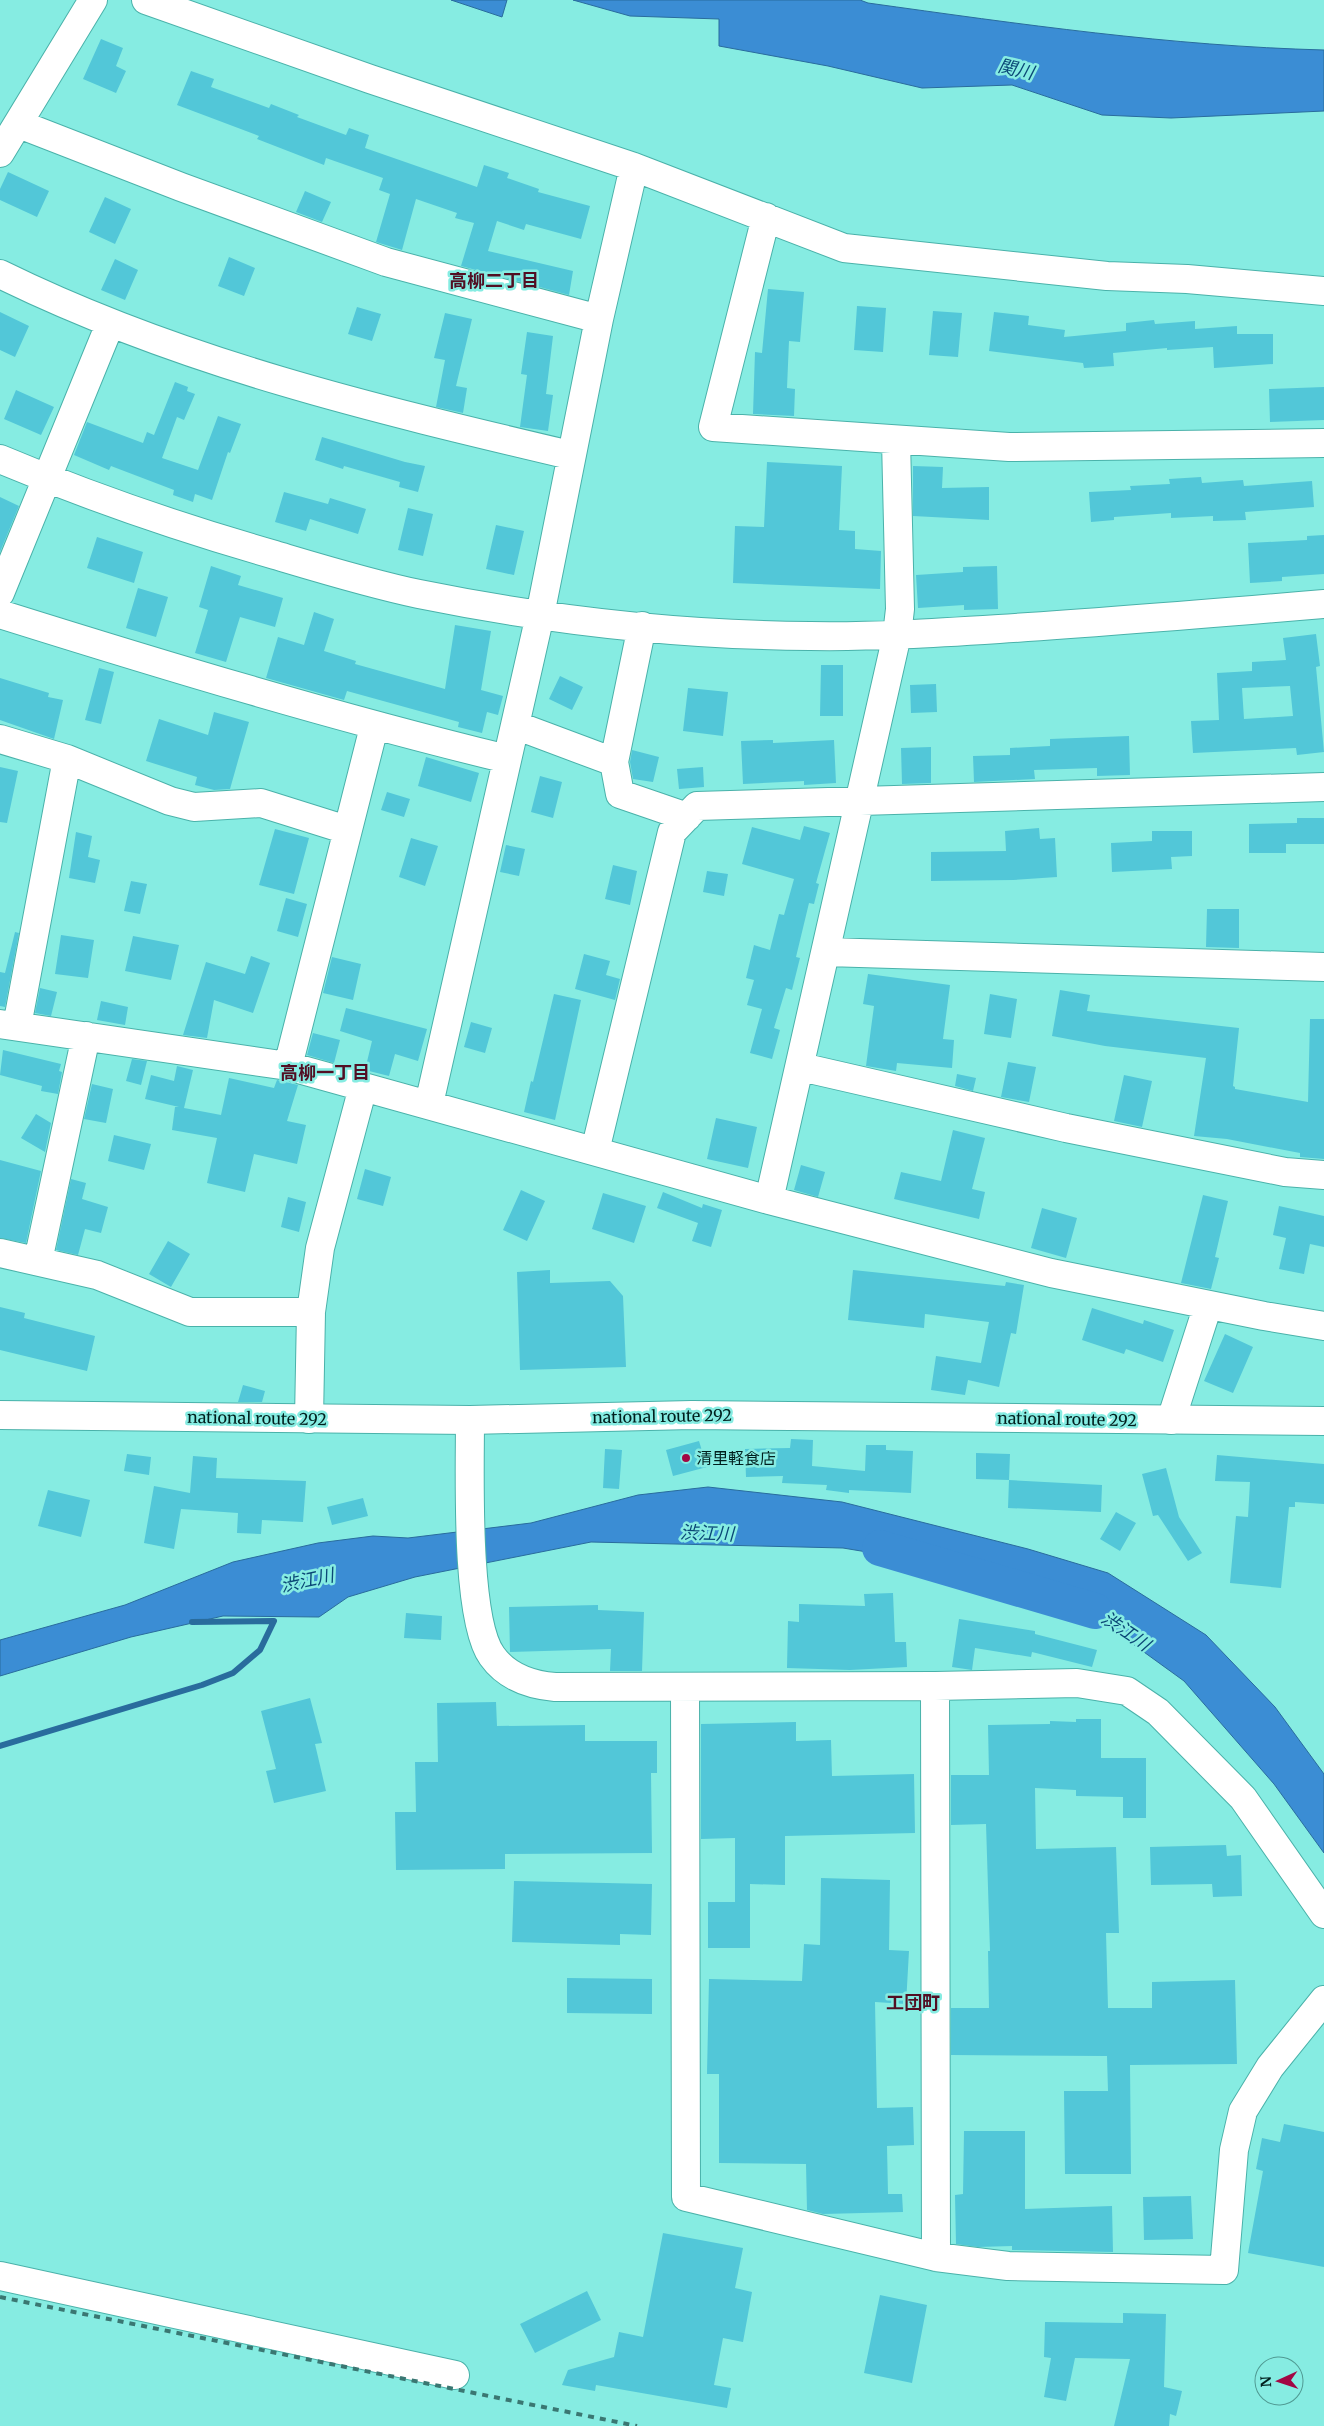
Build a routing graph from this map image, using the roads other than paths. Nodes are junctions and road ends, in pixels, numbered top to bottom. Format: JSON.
{"nodes":[{"id":1,"x":93,"y":0,"type":"edge"},
{"id":2,"x":146,"y":0,"type":"edge"},
{"id":3,"x":19,"y":124,"type":"junction"},
{"id":4,"x":0,"y":154,"type":"edge"},
{"id":5,"x":634,"y":167,"type":"junction"},
{"id":6,"x":766,"y":217,"type":"junction"},
{"id":7,"x":0,"y":274,"type":"edge"},
{"id":8,"x":1324,"y":291,"type":"edge"},
{"id":9,"x":599,"y":319,"type":"junction"},
{"id":10,"x":110,"y":324,"type":"junction"},
{"id":11,"x":896,"y":440,"type":"junction"},
{"id":12,"x":1324,"y":443,"type":"edge"},
{"id":13,"x":570,"y":455,"type":"junction"},
{"id":14,"x":0,"y":459,"type":"edge"},
{"id":15,"x":47,"y":479,"type":"junction"},
{"id":16,"x":0,"y":593,"type":"edge"},
{"id":17,"x":1324,"y":604,"type":"edge"},
{"id":18,"x":0,"y":614,"type":"edge"},
{"id":19,"x":540,"y":615,"type":"junction"},
{"id":20,"x":642,"y":626,"type":"junction"},
{"id":21,"x":897,"y":635,"type":"junction"},
{"id":22,"x":515,"y":725,"type":"junction"},
{"id":23,"x":374,"y":727,"type":"junction"},
{"id":24,"x":0,"y":739,"type":"edge"},
{"id":25,"x":67,"y":759,"type":"junction"},
{"id":26,"x":508,"y":759,"type":"junction"},
{"id":27,"x":614,"y":762,"type":"junction"},
{"id":28,"x":1324,"y":788,"type":"edge"},
{"id":29,"x":860,"y":802,"type":"junction"},
{"id":30,"x":687,"y":817,"type":"junction"},
{"id":31,"x":347,"y":830,"type":"junction"},
{"id":32,"x":826,"y":952,"type":"junction"},
{"id":33,"x":1324,"y":967,"type":"edge"},
{"id":34,"x":8,"y":1025,"type":"edge"},
{"id":35,"x":86,"y":1036,"type":"junction"},
{"id":36,"x":288,"y":1066,"type":"junction"},
{"id":37,"x":800,"y":1067,"type":"junction"},
{"id":38,"x":363,"y":1087,"type":"junction"},
{"id":39,"x":429,"y":1104,"type":"junction"},
{"id":40,"x":595,"y":1151,"type":"junction"},
{"id":41,"x":1324,"y":1175,"type":"edge"},
{"id":42,"x":769,"y":1200,"type":"junction"},
{"id":43,"x":0,"y":1253,"type":"edge"},
{"id":44,"x":38,"y":1261,"type":"junction"},
{"id":45,"x":1208,"y":1305,"type":"junction"},
{"id":46,"x":310,"y":1312,"type":"junction"},
{"id":47,"x":1324,"y":1326,"type":"edge"},
{"id":48,"x":0,"y":1415,"type":"edge"},
{"id":49,"x":309,"y":1419,"type":"junction"},
{"id":50,"x":470,"y":1420,"type":"junction"},
{"id":51,"x":1171,"y":1420,"type":"junction"},
{"id":52,"x":1324,"y":1421,"type":"edge"},
{"id":53,"x":935,"y":1686,"type":"junction"},
{"id":54,"x":685,"y":1687,"type":"junction"},
{"id":55,"x":1324,"y":1914,"type":"edge"},
{"id":56,"x":1324,"y":2000,"type":"edge"},
{"id":57,"x":936,"y":2257,"type":"junction"},
{"id":58,"x":0,"y":2276,"type":"edge"},
{"id":59,"x":455,"y":2375,"type":"dead end"}],
"edges":[{"from":1,"to":3,"type":"main road"},
{"from":2,"to":5,"type":"main road"},
{"from":3,"to":4,"type":"main road"},
{"from":3,"to":9,"type":"main road"},
{"from":5,"to":6,"type":"main road"},
{"from":5,"to":9,"type":"main road"},
{"from":6,"to":8,"type":"main road"},
{"from":6,"to":11,"type":"main road"},
{"from":7,"to":10,"type":"main road"},
{"from":9,"to":13,"type":"main road"},
{"from":10,"to":13,"type":"main road"},
{"from":10,"to":15,"type":"main road"},
{"from":11,"to":12,"type":"main road"},
{"from":11,"to":21,"type":"main road"},
{"from":13,"to":19,"type":"main road"},
{"from":14,"to":15,"type":"main road"},
{"from":15,"to":16,"type":"main road"},
{"from":15,"to":19,"type":"main road"},
{"from":17,"to":21,"type":"main road"},
{"from":18,"to":23,"type":"main road"},
{"from":19,"to":20,"type":"main road"},
{"from":19,"to":22,"type":"main road"},
{"from":20,"to":21,"type":"main road"},
{"from":20,"to":27,"type":"main road"},
{"from":21,"to":29,"type":"main road"},
{"from":22,"to":26,"type":"main road"},
{"from":22,"to":27,"type":"main road"},
{"from":23,"to":26,"type":"main road"},
{"from":23,"to":31,"type":"main road"},
{"from":24,"to":25,"type":"main road"},
{"from":25,"to":31,"type":"main road"},
{"from":25,"to":34,"type":"main road"},
{"from":26,"to":39,"type":"main road"},
{"from":27,"to":30,"type":"main road"},
{"from":28,"to":29,"type":"main road"},
{"from":29,"to":30,"type":"main road"},
{"from":29,"to":32,"type":"main road"},
{"from":30,"to":40,"type":"main road"},
{"from":31,"to":36,"type":"main road"},
{"from":32,"to":33,"type":"main road"},
{"from":32,"to":37,"type":"main road"},
{"from":34,"to":35,"type":"main road"},
{"from":35,"to":36,"type":"main road"},
{"from":35,"to":44,"type":"main road"},
{"from":36,"to":38,"type":"main road"},
{"from":37,"to":41,"type":"main road"},
{"from":37,"to":42,"type":"main road"},
{"from":38,"to":39,"type":"main road"},
{"from":38,"to":46,"type":"main road"},
{"from":39,"to":40,"type":"main road"},
{"from":40,"to":42,"type":"main road"},
{"from":42,"to":45,"type":"main road"},
{"from":43,"to":44,"type":"main road"},
{"from":44,"to":46,"type":"main road"},
{"from":45,"to":47,"type":"main road"},
{"from":45,"to":51,"type":"main road"},
{"from":46,"to":49,"type":"main road"},
{"from":48,"to":49,"type":"main road","name":"national route 292"},
{"from":49,"to":50,"type":"main road","name":"national route 292"},
{"from":50,"to":51,"type":"main road","name":"national route 292"},
{"from":50,"to":54,"type":"main road"},
{"from":51,"to":52,"type":"main road","name":"national route 292"},
{"from":53,"to":54,"type":"main road"},
{"from":53,"to":55,"type":"main road"},
{"from":53,"to":57,"type":"main road"},
{"from":54,"to":57,"type":"main road"},
{"from":56,"to":57,"type":"main road"},
{"from":58,"to":59,"type":"main road"}]}
